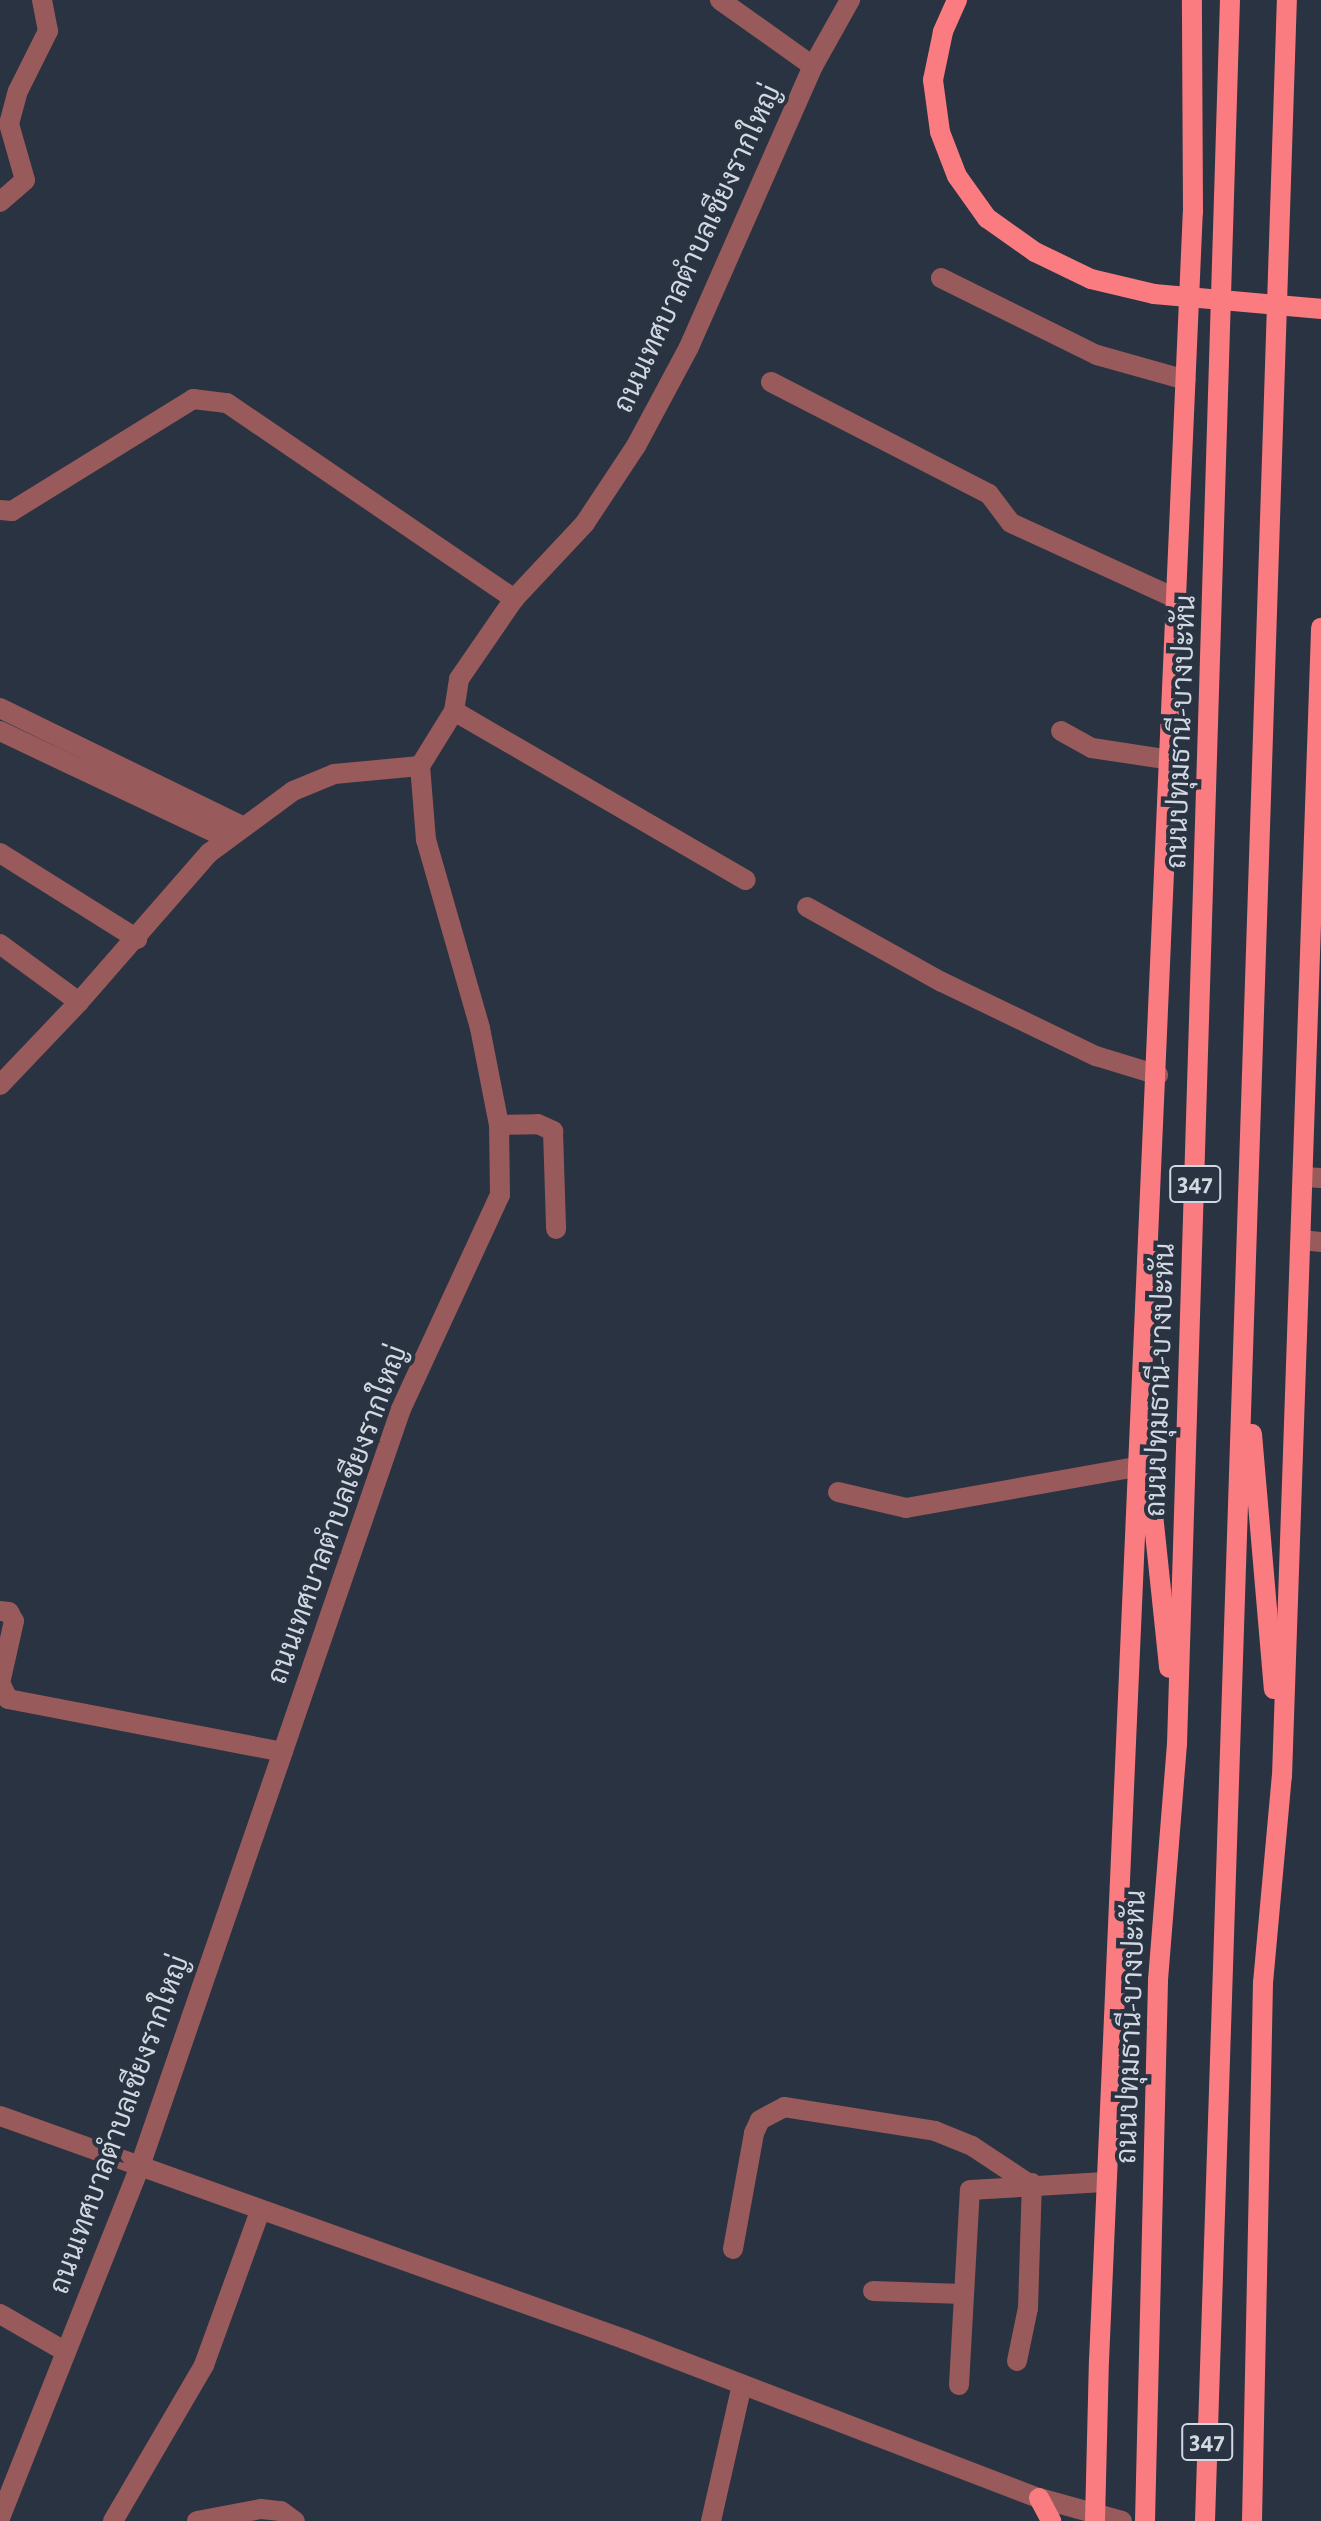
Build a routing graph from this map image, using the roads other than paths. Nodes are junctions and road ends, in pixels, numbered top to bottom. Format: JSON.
{"nodes":[{"id":1,"x":42,"y":0,"type":"edge"},
{"id":2,"x":720,"y":0,"type":"edge"},
{"id":3,"x":850,"y":0,"type":"edge"},
{"id":4,"x":957,"y":0,"type":"edge"},
{"id":5,"x":1192,"y":0,"type":"edge"},
{"id":6,"x":1230,"y":0,"type":"edge"},
{"id":7,"x":1287,"y":0,"type":"edge"},
{"id":8,"x":813,"y":66,"type":"junction"},
{"id":9,"x":9,"y":89,"type":"edge"},
{"id":10,"x":6,"y":140,"type":"edge"},
{"id":11,"x":0,"y":202,"type":"edge"},
{"id":12,"x":941,"y":278,"type":"dead end"},
{"id":13,"x":1321,"y":309,"type":"edge"},
{"id":14,"x":1186,"y":380,"type":"junction"},
{"id":15,"x":771,"y":382,"type":"dead end"},
{"id":16,"x":0,"y":510,"type":"edge"},
{"id":17,"x":514,"y":599,"type":"junction"},
{"id":18,"x":1177,"y":599,"type":"junction"},
{"id":19,"x":1321,"y":628,"type":"edge"},
{"id":20,"x":1320,"y":672,"type":"edge"},
{"id":21,"x":0,"y":708,"type":"edge"},
{"id":22,"x":454,"y":711,"type":"junction"},
{"id":23,"x":0,"y":731,"type":"edge"},
{"id":24,"x":1061,"y":731,"type":"dead end"},
{"id":25,"x":1170,"y":760,"type":"junction"},
{"id":26,"x":420,"y":766,"type":"junction"},
{"id":27,"x":236,"y":833,"type":"junction"},
{"id":28,"x":0,"y":853,"type":"edge"},
{"id":29,"x":746,"y":880,"type":"dead end"},
{"id":30,"x":807,"y":907,"type":"dead end"},
{"id":31,"x":137,"y":939,"type":"junction"},
{"id":32,"x":0,"y":944,"type":"edge"},
{"id":33,"x":79,"y":1002,"type":"junction"},
{"id":34,"x":4,"y":1072,"type":"edge"},
{"id":35,"x":1158,"y":1075,"type":"junction"},
{"id":36,"x":499,"y":1125,"type":"junction"},
{"id":37,"x":1312,"y":1178,"type":"edge"},
{"id":38,"x":556,"y":1229,"type":"dead end"},
{"id":39,"x":1311,"y":1241,"type":"edge"},
{"id":40,"x":1244,"y":1346,"type":"junction"},
{"id":41,"x":1139,"y":1377,"type":"junction"},
{"id":42,"x":1136,"y":1467,"type":"junction"},
{"id":43,"x":838,"y":1492,"type":"dead end"},
{"id":44,"x":0,"y":1611,"type":"edge"},
{"id":45,"x":1177,"y":1744,"type":"junction"},
{"id":46,"x":283,"y":1752,"type":"junction"},
{"id":47,"x":1282,"y":1776,"type":"junction"},
{"id":48,"x":0,"y":2116,"type":"edge"},
{"id":49,"x":139,"y":2169,"type":"junction"},
{"id":50,"x":1104,"y":2182,"type":"junction"},
{"id":51,"x":1030,"y":2183,"type":"junction"},
{"id":52,"x":260,"y":2211,"type":"junction"},
{"id":53,"x":733,"y":2249,"type":"dead end"},
{"id":54,"x":873,"y":2291,"type":"dead end"},
{"id":55,"x":963,"y":2294,"type":"junction"},
{"id":56,"x":0,"y":2314,"type":"edge"},
{"id":57,"x":66,"y":2352,"type":"junction"},
{"id":58,"x":1017,"y":2361,"type":"dead end"},
{"id":59,"x":742,"y":2384,"type":"junction"},
{"id":60,"x":959,"y":2385,"type":"dead end"},
{"id":61,"x":1039,"y":2498,"type":"junction"},
{"id":62,"x":0,"y":2518,"type":"edge"},
{"id":63,"x":113,"y":2521,"type":"edge"},
{"id":64,"x":197,"y":2521,"type":"edge"},
{"id":65,"x":295,"y":2521,"type":"edge"},
{"id":66,"x":711,"y":2521,"type":"edge"},
{"id":67,"x":1051,"y":2521,"type":"edge"},
{"id":68,"x":1095,"y":2521,"type":"edge"},
{"id":69,"x":1122,"y":2521,"type":"edge"},
{"id":70,"x":1145,"y":2521,"type":"edge"},
{"id":71,"x":1205,"y":2521,"type":"edge"},
{"id":72,"x":1252,"y":2521,"type":"edge"}],
"edges":[{"from":1,"to":9,"type":"street"},
{"from":2,"to":8,"type":"street"},
{"from":3,"to":8,"type":"street","name":"ถนนเทศบาลตำบลเชียงรากใหญ่"},
{"from":4,"to":13,"type":"main road","bridge":true},
{"from":5,"to":14,"type":"main road","number":"347"},
{"from":6,"to":45,"type":"main road","name":"ถนนปทุมธานี-บางปะหัน","number":"347"},
{"from":7,"to":40,"type":"main road","number":"347"},
{"from":8,"to":17,"type":"street","name":"ถนนเทศบาลตำบลเชียงรากใหญ่"},
{"from":9,"to":10,"type":"street"},
{"from":10,"to":11,"type":"street"},
{"from":12,"to":14,"type":"street"},
{"from":14,"to":18,"type":"main road","number":"347"},
{"from":15,"to":18,"type":"street"},
{"from":16,"to":17,"type":"street"},
{"from":17,"to":22,"type":"street","name":"ถนนเทศบาลตำบลเชียงรากใหญ่"},
{"from":18,"to":25,"type":"main road","number":"347"},
{"from":19,"to":20,"type":"main road","number":"347"},
{"from":20,"to":37,"type":"main road","number":"347"},
{"from":21,"to":27,"type":"street"},
{"from":22,"to":26,"type":"street","name":"ถนนเทศบาลตำบลเชียงรากใหญ่"},
{"from":22,"to":29,"type":"street"},
{"from":23,"to":27,"type":"street"},
{"from":24,"to":25,"type":"street"},
{"from":25,"to":35,"type":"main road","number":"347"},
{"from":26,"to":27,"type":"street"},
{"from":26,"to":36,"type":"street","name":"ถนนเทศบาลตำบลเชียงรากใหญ่"},
{"from":27,"to":31,"type":"street"},
{"from":28,"to":31,"type":"street"},
{"from":30,"to":35,"type":"street"},
{"from":31,"to":33,"type":"street"},
{"from":32,"to":33,"type":"street"},
{"from":33,"to":34,"type":"street"},
{"from":35,"to":41,"type":"main road","number":"347"},
{"from":36,"to":38,"type":"street"},
{"from":36,"to":46,"type":"street","name":"ถนนเทศบาลตำบลเชียงรากใหญ่"},
{"from":37,"to":39,"type":"main road","number":"347"},
{"from":39,"to":47,"type":"main road","number":"347"},
{"from":40,"to":47,"type":"main road"},
{"from":40,"to":71,"type":"main road","number":"347"},
{"from":41,"to":42,"type":"main road","number":"347"},
{"from":41,"to":45,"type":"main road"},
{"from":42,"to":43,"type":"street"},
{"from":42,"to":50,"type":"main road","number":"347"},
{"from":44,"to":46,"type":"street"},
{"from":45,"to":70,"type":"main road","name":"ถนนปทุมธานี-บางปะหัน","number":"347"},
{"from":46,"to":49,"type":"street","name":"ถนนเทศบาลตำบลเชียงรากใหญ่"},
{"from":47,"to":72,"type":"main road","number":"347"},
{"from":48,"to":49,"type":"street"},
{"from":49,"to":52,"type":"street"},
{"from":49,"to":57,"type":"street","name":"ถนนเทศบาลตำบลเชียงรากใหญ่"},
{"from":50,"to":51,"type":"street"},
{"from":50,"to":68,"type":"main road","number":"347","bridge":true},
{"from":51,"to":53,"type":"street"},
{"from":51,"to":55,"type":"street"},
{"from":51,"to":58,"type":"street"},
{"from":52,"to":59,"type":"street"},
{"from":52,"to":63,"type":"street"},
{"from":54,"to":55,"type":"street"},
{"from":55,"to":60,"type":"street"},
{"from":56,"to":57,"type":"street"},
{"from":57,"to":62,"type":"street","name":"ถนนเทศบาลตำบลเชียงรากใหญ่"},
{"from":59,"to":61,"type":"street"},
{"from":59,"to":66,"type":"street"},
{"from":61,"to":67,"type":"main road"},
{"from":61,"to":69,"type":"street"},
{"from":64,"to":65,"type":"street"}]}
